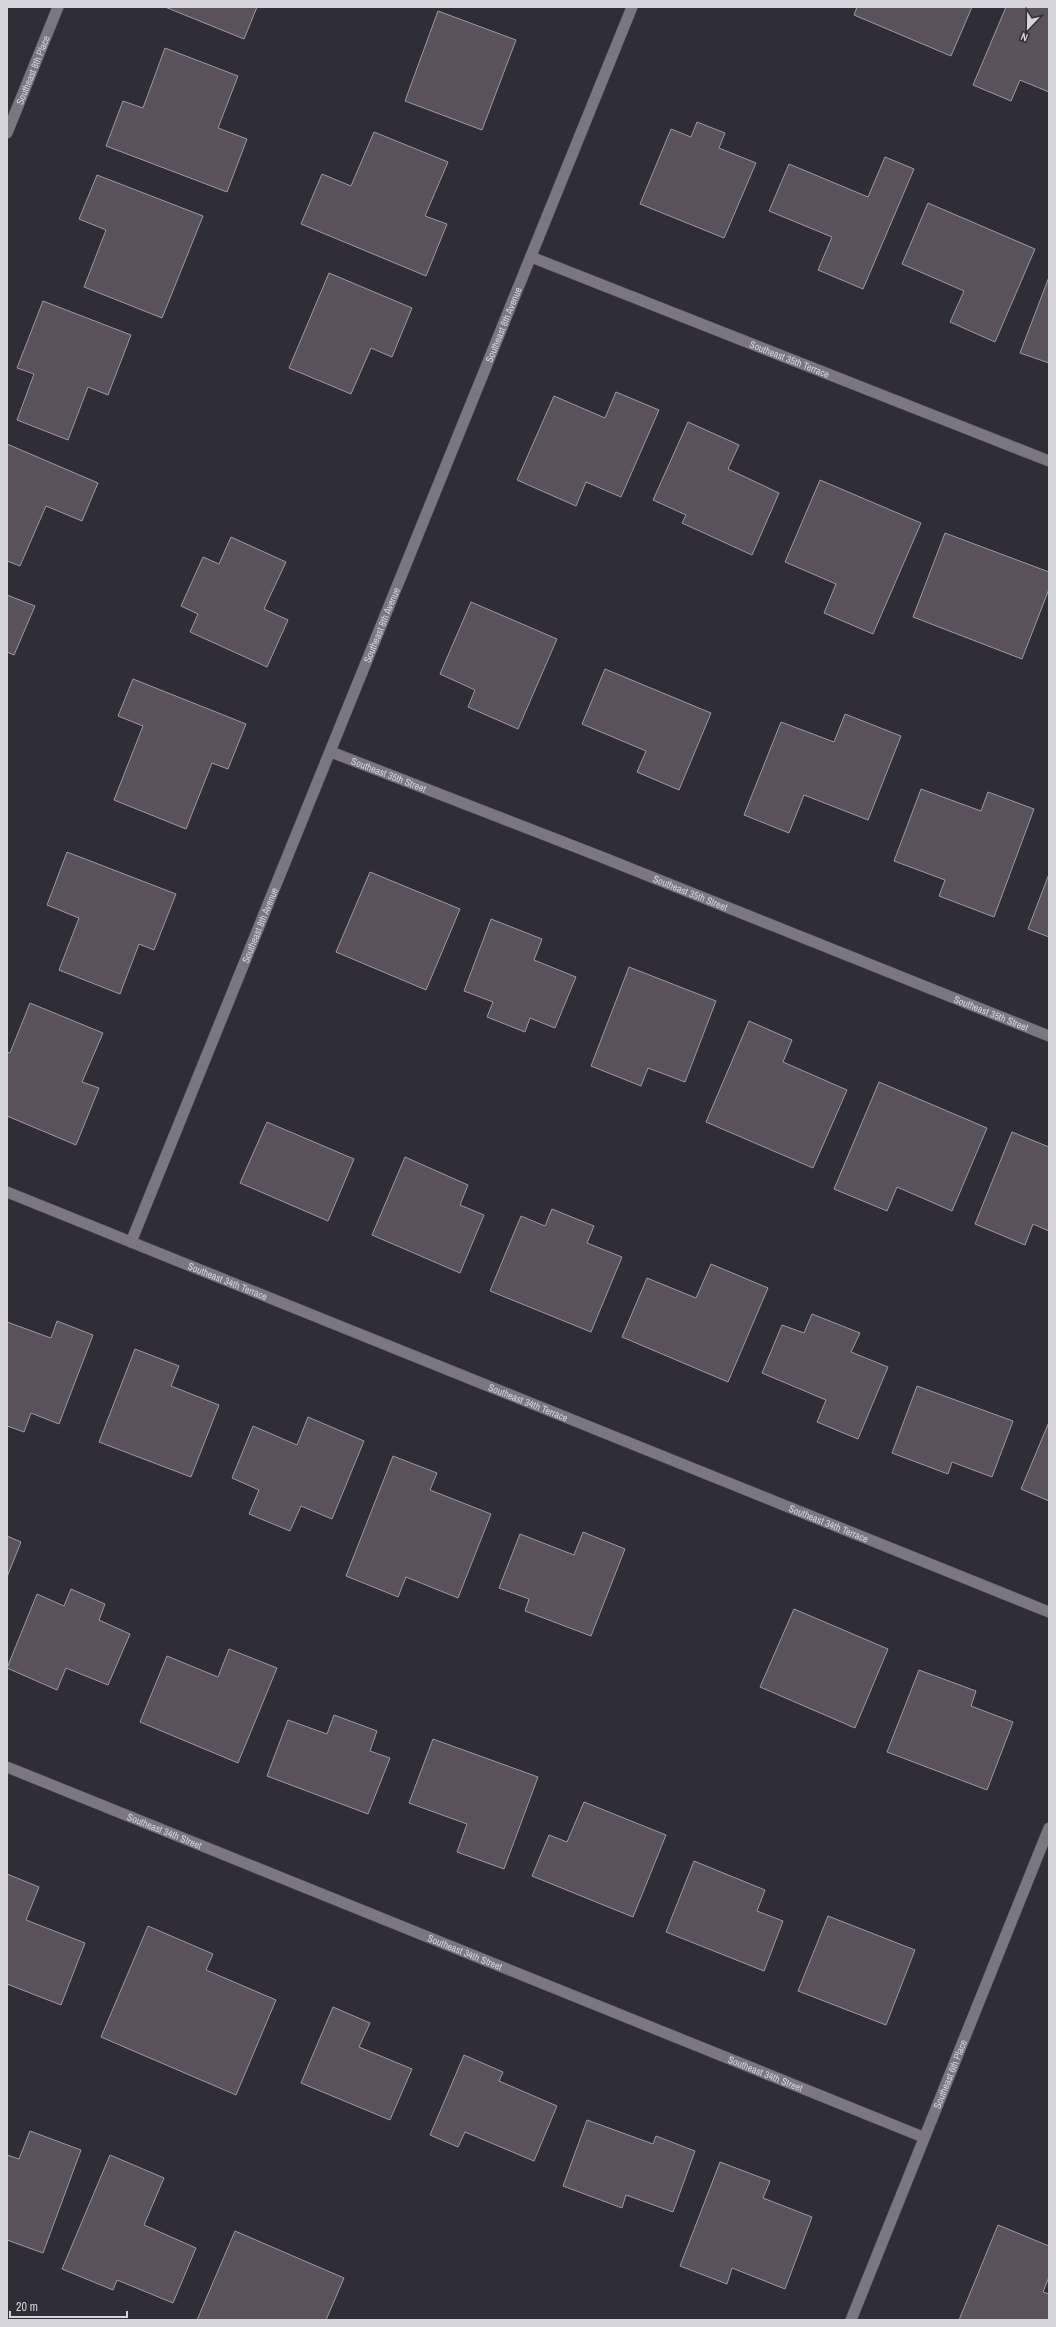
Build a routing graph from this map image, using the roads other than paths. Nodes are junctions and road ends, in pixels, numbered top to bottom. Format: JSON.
{"nodes":[{"id":1,"x":58,"y":7,"type":"edge"},
{"id":2,"x":632,"y":7,"type":"edge"},
{"id":3,"x":7,"y":133,"type":"edge"},
{"id":4,"x":531,"y":257,"type":"junction"},
{"id":5,"x":1049,"y":461,"type":"edge"},
{"id":6,"x":331,"y":752,"type":"junction"},
{"id":7,"x":1049,"y":1036,"type":"edge"},
{"id":8,"x":7,"y":1192,"type":"edge"},
{"id":9,"x":131,"y":1242,"type":"junction"},
{"id":10,"x":1049,"y":1612,"type":"edge"},
{"id":11,"x":7,"y":1767,"type":"edge"},
{"id":12,"x":1049,"y":1828,"type":"edge"},
{"id":13,"x":922,"y":2138,"type":"junction"},
{"id":14,"x":851,"y":2320,"type":"edge"}],
"edges":[{"from":1,"to":3,"type":"street","name":"Southeast 8th Place"},
{"from":2,"to":4,"type":"street","name":"Southeast 8th Avenue"},
{"from":4,"to":5,"type":"street","name":"Southeast 35th Terrace"},
{"from":4,"to":6,"type":"street","name":"Southeast 8th Avenue"},
{"from":6,"to":7,"type":"street","name":"Southeast 35th Street"},
{"from":6,"to":9,"type":"street","name":"Southeast 8th Avenue"},
{"from":8,"to":9,"type":"street","name":"Southeast 34th Terrace"},
{"from":9,"to":10,"type":"street","name":"Southeast 34th Terrace"},
{"from":11,"to":13,"type":"street","name":"Southeast 34th Street"},
{"from":12,"to":13,"type":"street","name":"Southeast 6th Place"},
{"from":13,"to":14,"type":"street","name":"Southeast 6th Place"}]}
